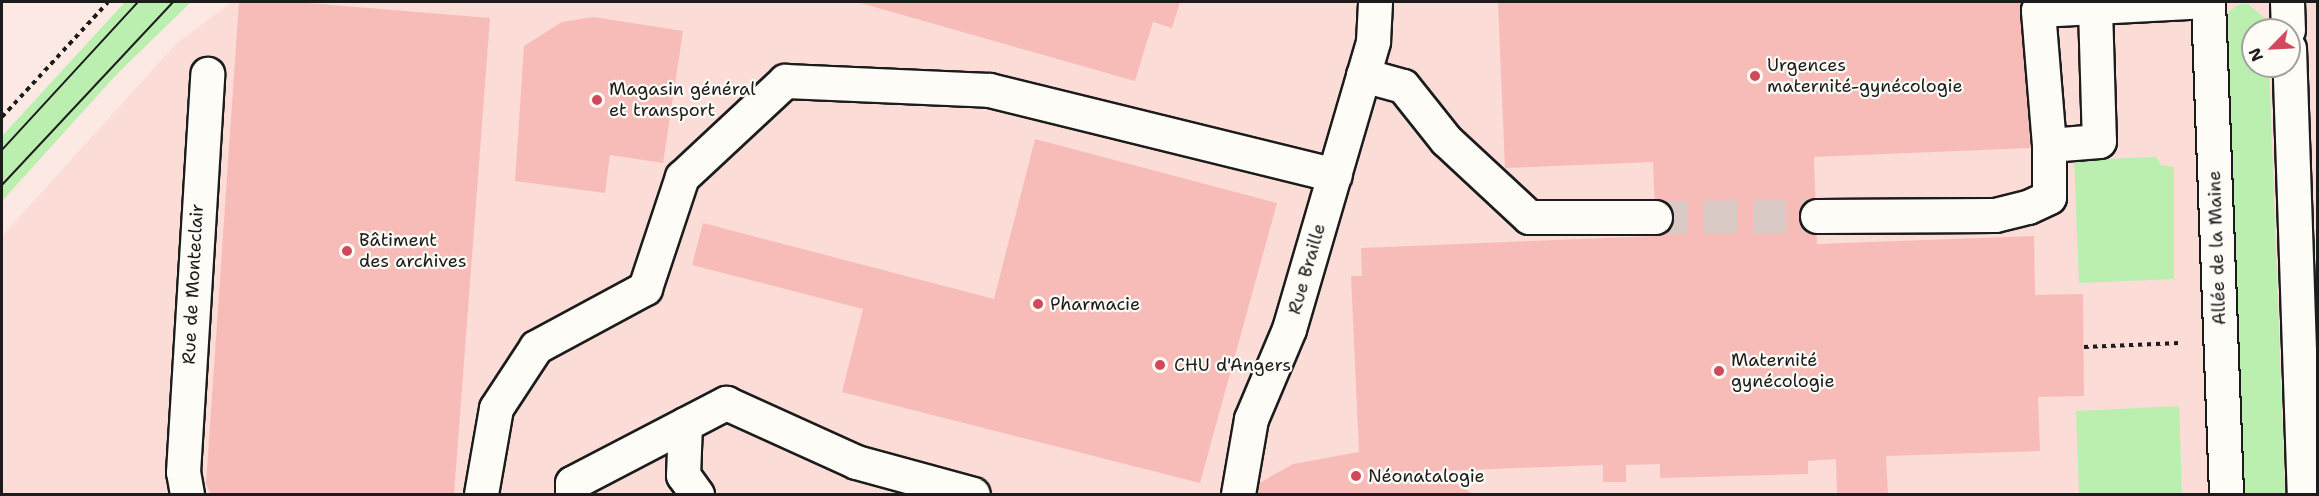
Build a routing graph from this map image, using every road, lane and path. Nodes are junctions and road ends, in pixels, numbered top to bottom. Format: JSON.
{"nodes":[{"id":1,"x":108,"y":2,"type":"edge"},
{"id":2,"x":1375,"y":2,"type":"edge"},
{"id":3,"x":1395,"y":2,"type":"edge"},
{"id":4,"x":2193,"y":2,"type":"edge"},
{"id":5,"x":2208,"y":2,"type":"edge"},
{"id":6,"x":2287,"y":2,"type":"edge"},
{"id":7,"x":2096,"y":8,"type":"junction"},
{"id":8,"x":2288,"y":18,"type":"edge"},
{"id":9,"x":1373,"y":40,"type":"junction"},
{"id":10,"x":207,"y":74,"type":"dead end"},
{"id":11,"x":1363,"y":75,"type":"junction"},
{"id":12,"x":2290,"y":78,"type":"edge"},
{"id":13,"x":2,"y":117,"type":"edge"},
{"id":14,"x":2049,"y":145,"type":"junction"},
{"id":15,"x":1335,"y":175,"type":"junction"},
{"id":16,"x":1817,"y":216,"type":"tunnel mouth"},
{"id":17,"x":1655,"y":217,"type":"tunnel mouth"},
{"id":18,"x":2184,"y":343,"type":"dead end"},
{"id":19,"x":2084,"y":347,"type":"dead end"},
{"id":20,"x":685,"y":424,"type":"junction"},
{"id":21,"x":934,"y":490,"type":"edge"},
{"id":22,"x":187,"y":495,"type":"edge"},
{"id":23,"x":481,"y":495,"type":"edge"},
{"id":24,"x":572,"y":495,"type":"edge"},
{"id":25,"x":697,"y":495,"type":"edge"},
{"id":26,"x":973,"y":495,"type":"edge"},
{"id":27,"x":1238,"y":495,"type":"edge"},
{"id":28,"x":2226,"y":495,"type":"edge"},
{"id":29,"x":2304,"y":495,"type":"edge"}],
"edges":[{"from":1,"to":13,"type":"path"},
{"from":2,"to":9,"type":"street","name":"Rue Braille"},
{"from":3,"to":9,"type":"street","name":"Rue Braille"},
{"from":4,"to":7,"type":"street"},
{"from":5,"to":28,"type":"street","name":"Allée de la Maine"},
{"from":6,"to":8,"type":"street"},
{"from":7,"to":14,"type":"street"},
{"from":7,"to":14,"type":"street"},
{"from":9,"to":11,"type":"street","name":"Rue Braille"},
{"from":10,"to":22,"type":"street","name":"Rue de Monteclair"},
{"from":11,"to":15,"type":"street","name":"Rue Braille"},
{"from":11,"to":17,"type":"street"},
{"from":12,"to":29,"type":"street"},
{"from":14,"to":16,"type":"street"},
{"from":15,"to":23,"type":"street"},
{"from":15,"to":27,"type":"street","name":"Rue Braille"},
{"from":18,"to":19,"type":"path"},
{"from":20,"to":21,"type":"street"},
{"from":20,"to":24,"type":"street"},
{"from":20,"to":25,"type":"street"},
{"from":21,"to":26,"type":"street"}]}
